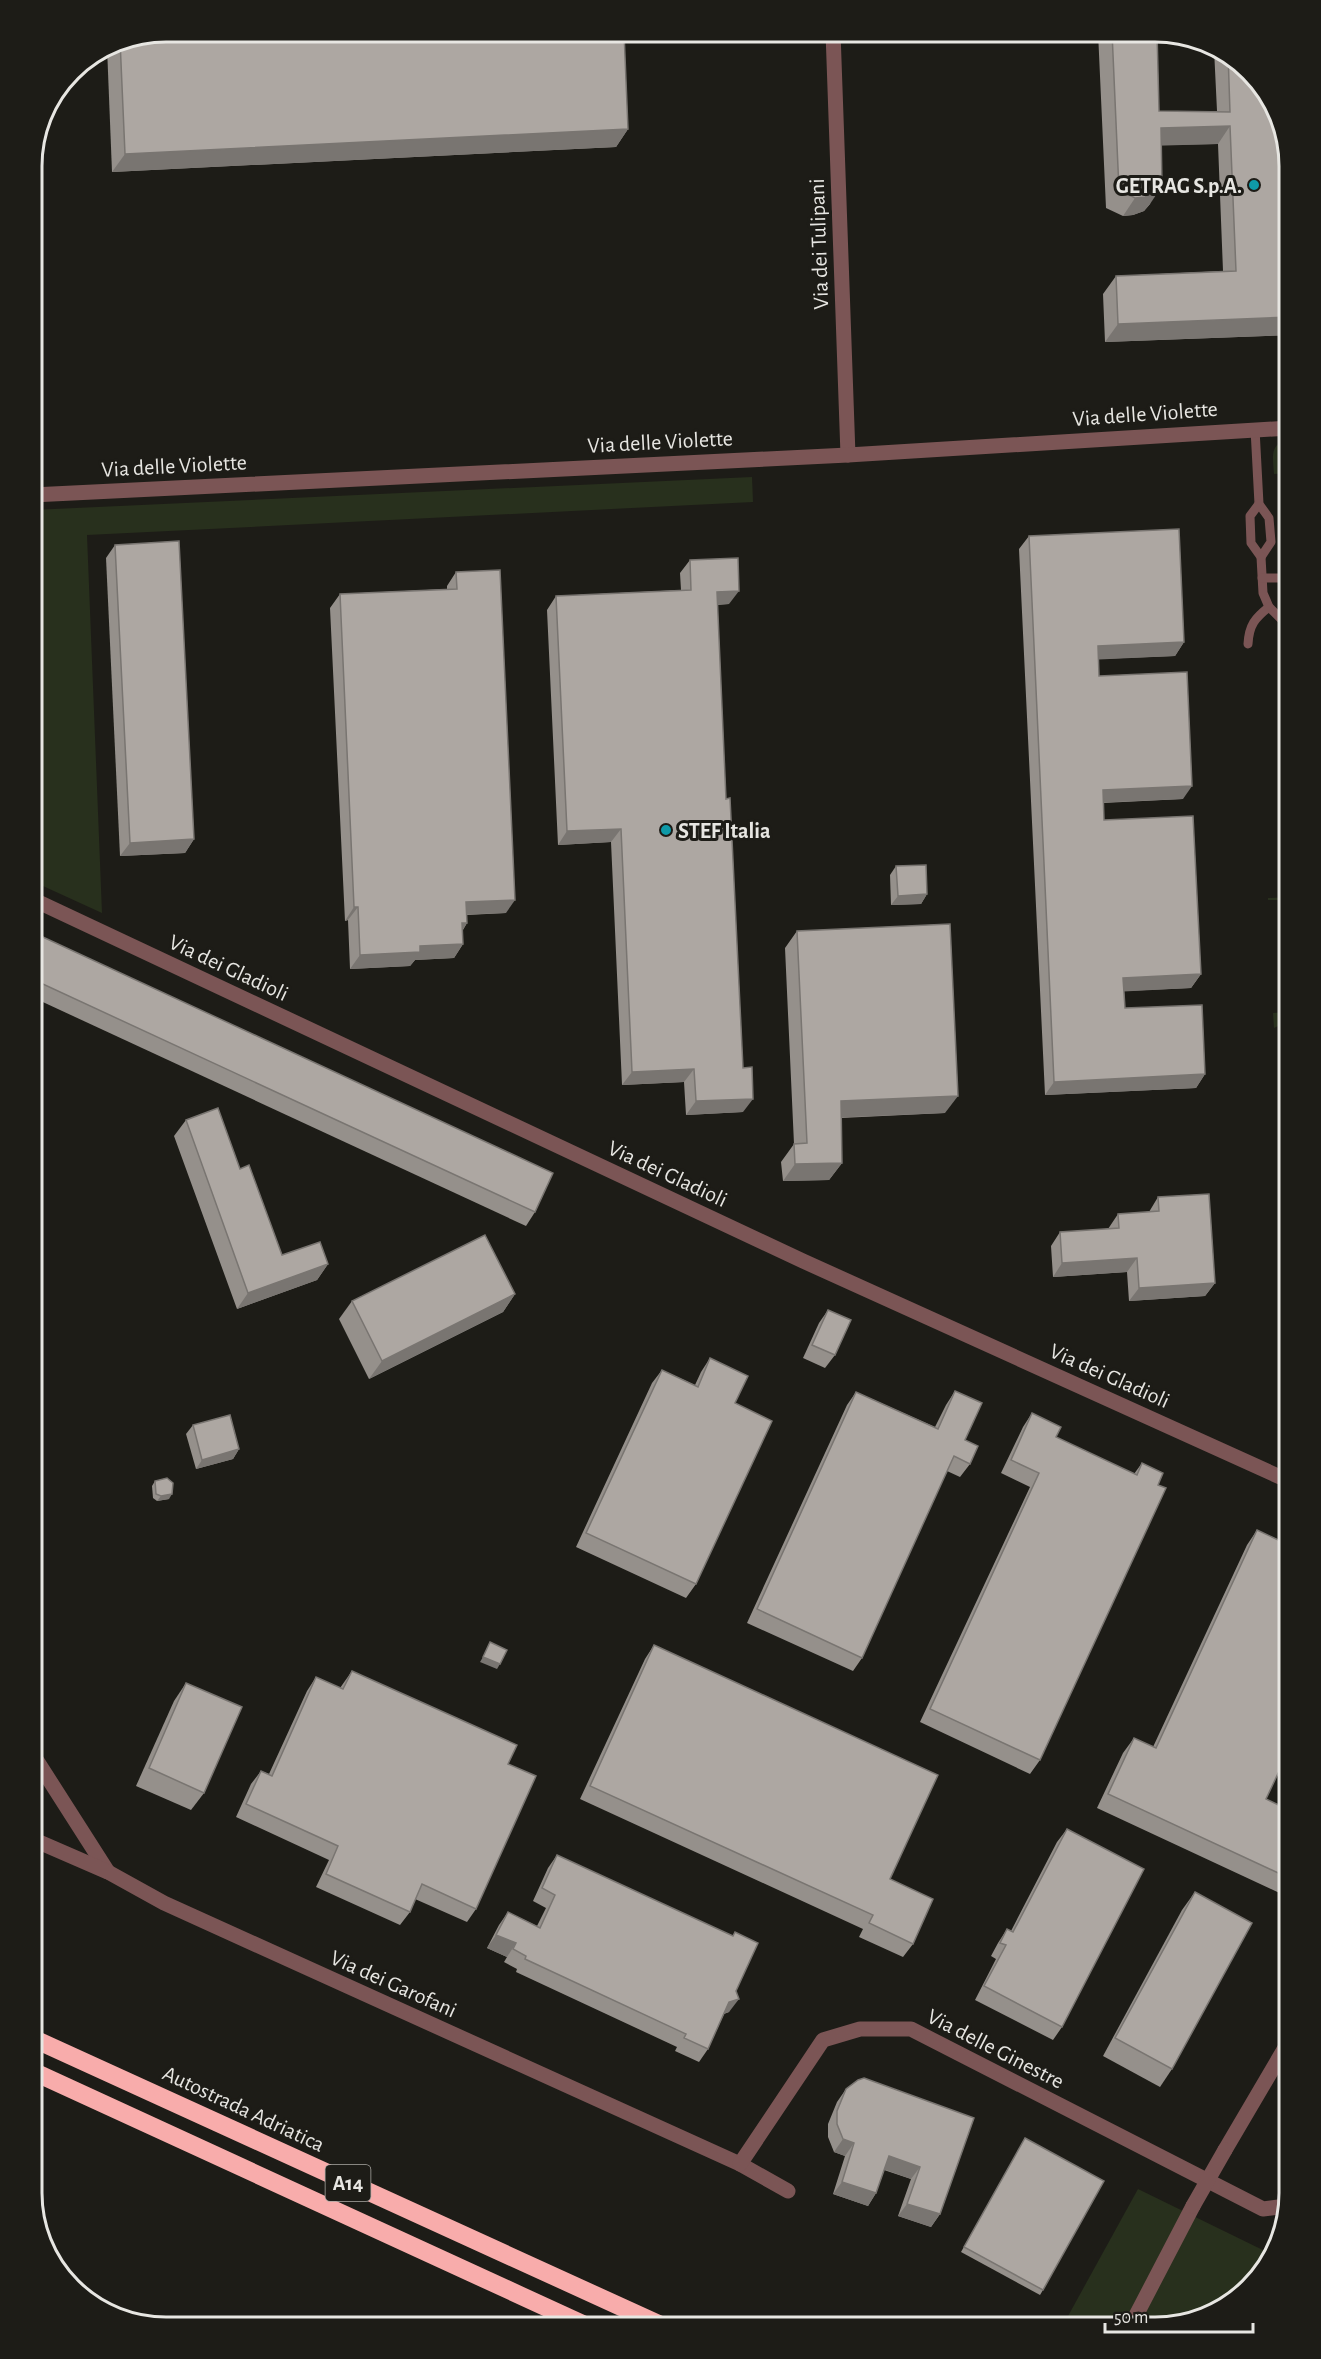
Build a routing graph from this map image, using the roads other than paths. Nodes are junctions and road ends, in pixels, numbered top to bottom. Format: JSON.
{"nodes":[{"id":1,"x":833,"y":42,"type":"edge"},
{"id":2,"x":1279,"y":428,"type":"edge"},
{"id":3,"x":1255,"y":429,"type":"junction"},
{"id":4,"x":848,"y":455,"type":"junction"},
{"id":5,"x":42,"y":495,"type":"edge"},
{"id":6,"x":1258,"y":504,"type":"junction"},
{"id":7,"x":1261,"y":557,"type":"junction"},
{"id":8,"x":1279,"y":578,"type":"edge"},
{"id":9,"x":1262,"y":579,"type":"junction"},
{"id":10,"x":1269,"y":607,"type":"junction"},
{"id":11,"x":1279,"y":617,"type":"edge"},
{"id":12,"x":1248,"y":644,"type":"dead end"},
{"id":13,"x":42,"y":904,"type":"edge"},
{"id":14,"x":1279,"y":1476,"type":"edge"},
{"id":15,"x":42,"y":1769,"type":"edge"},
{"id":16,"x":42,"y":1843,"type":"edge"},
{"id":17,"x":108,"y":1872,"type":"junction"},
{"id":18,"x":42,"y":2043,"type":"edge"},
{"id":19,"x":1279,"y":2059,"type":"edge"},
{"id":20,"x":42,"y":2076,"type":"edge"},
{"id":21,"x":740,"y":2164,"type":"junction"},
{"id":22,"x":788,"y":2191,"type":"dead end"},
{"id":23,"x":1278,"y":2207,"type":"edge"},
{"id":24,"x":567,"y":2317,"type":"edge"},
{"id":25,"x":643,"y":2317,"type":"edge"},
{"id":26,"x":1136,"y":2317,"type":"edge"}],
"edges":[{"from":1,"to":4,"type":"street","name":"Via dei Tulipani"},
{"from":2,"to":3,"type":"street","name":"Via delle Violette"},
{"from":3,"to":4,"type":"street","name":"Via delle Violette"},
{"from":3,"to":6,"type":"lane"},
{"from":4,"to":5,"type":"street","name":"Via delle Violette"},
{"from":6,"to":7,"type":"lane"},
{"from":6,"to":7,"type":"lane"},
{"from":7,"to":9,"type":"lane"},
{"from":8,"to":9,"type":"lane"},
{"from":9,"to":10,"type":"lane"},
{"from":10,"to":11,"type":"lane"},
{"from":10,"to":12,"type":"lane"},
{"from":13,"to":14,"type":"street","name":"Via dei Gladioli"},
{"from":15,"to":17,"type":"street"},
{"from":16,"to":17,"type":"street","name":"Via dei Garofani"},
{"from":17,"to":21,"type":"street","name":"Via dei Garofani"},
{"from":18,"to":25,"type":"highway","name":"Autostrada Adriatica","number":"A14"},
{"from":19,"to":26,"type":"street","bridge":true},
{"from":20,"to":24,"type":"highway","number":"A14"},
{"from":21,"to":22,"type":"street","name":"Via dei Garofani"},
{"from":21,"to":23,"type":"street","name":"Via delle Ginestre"}]}
